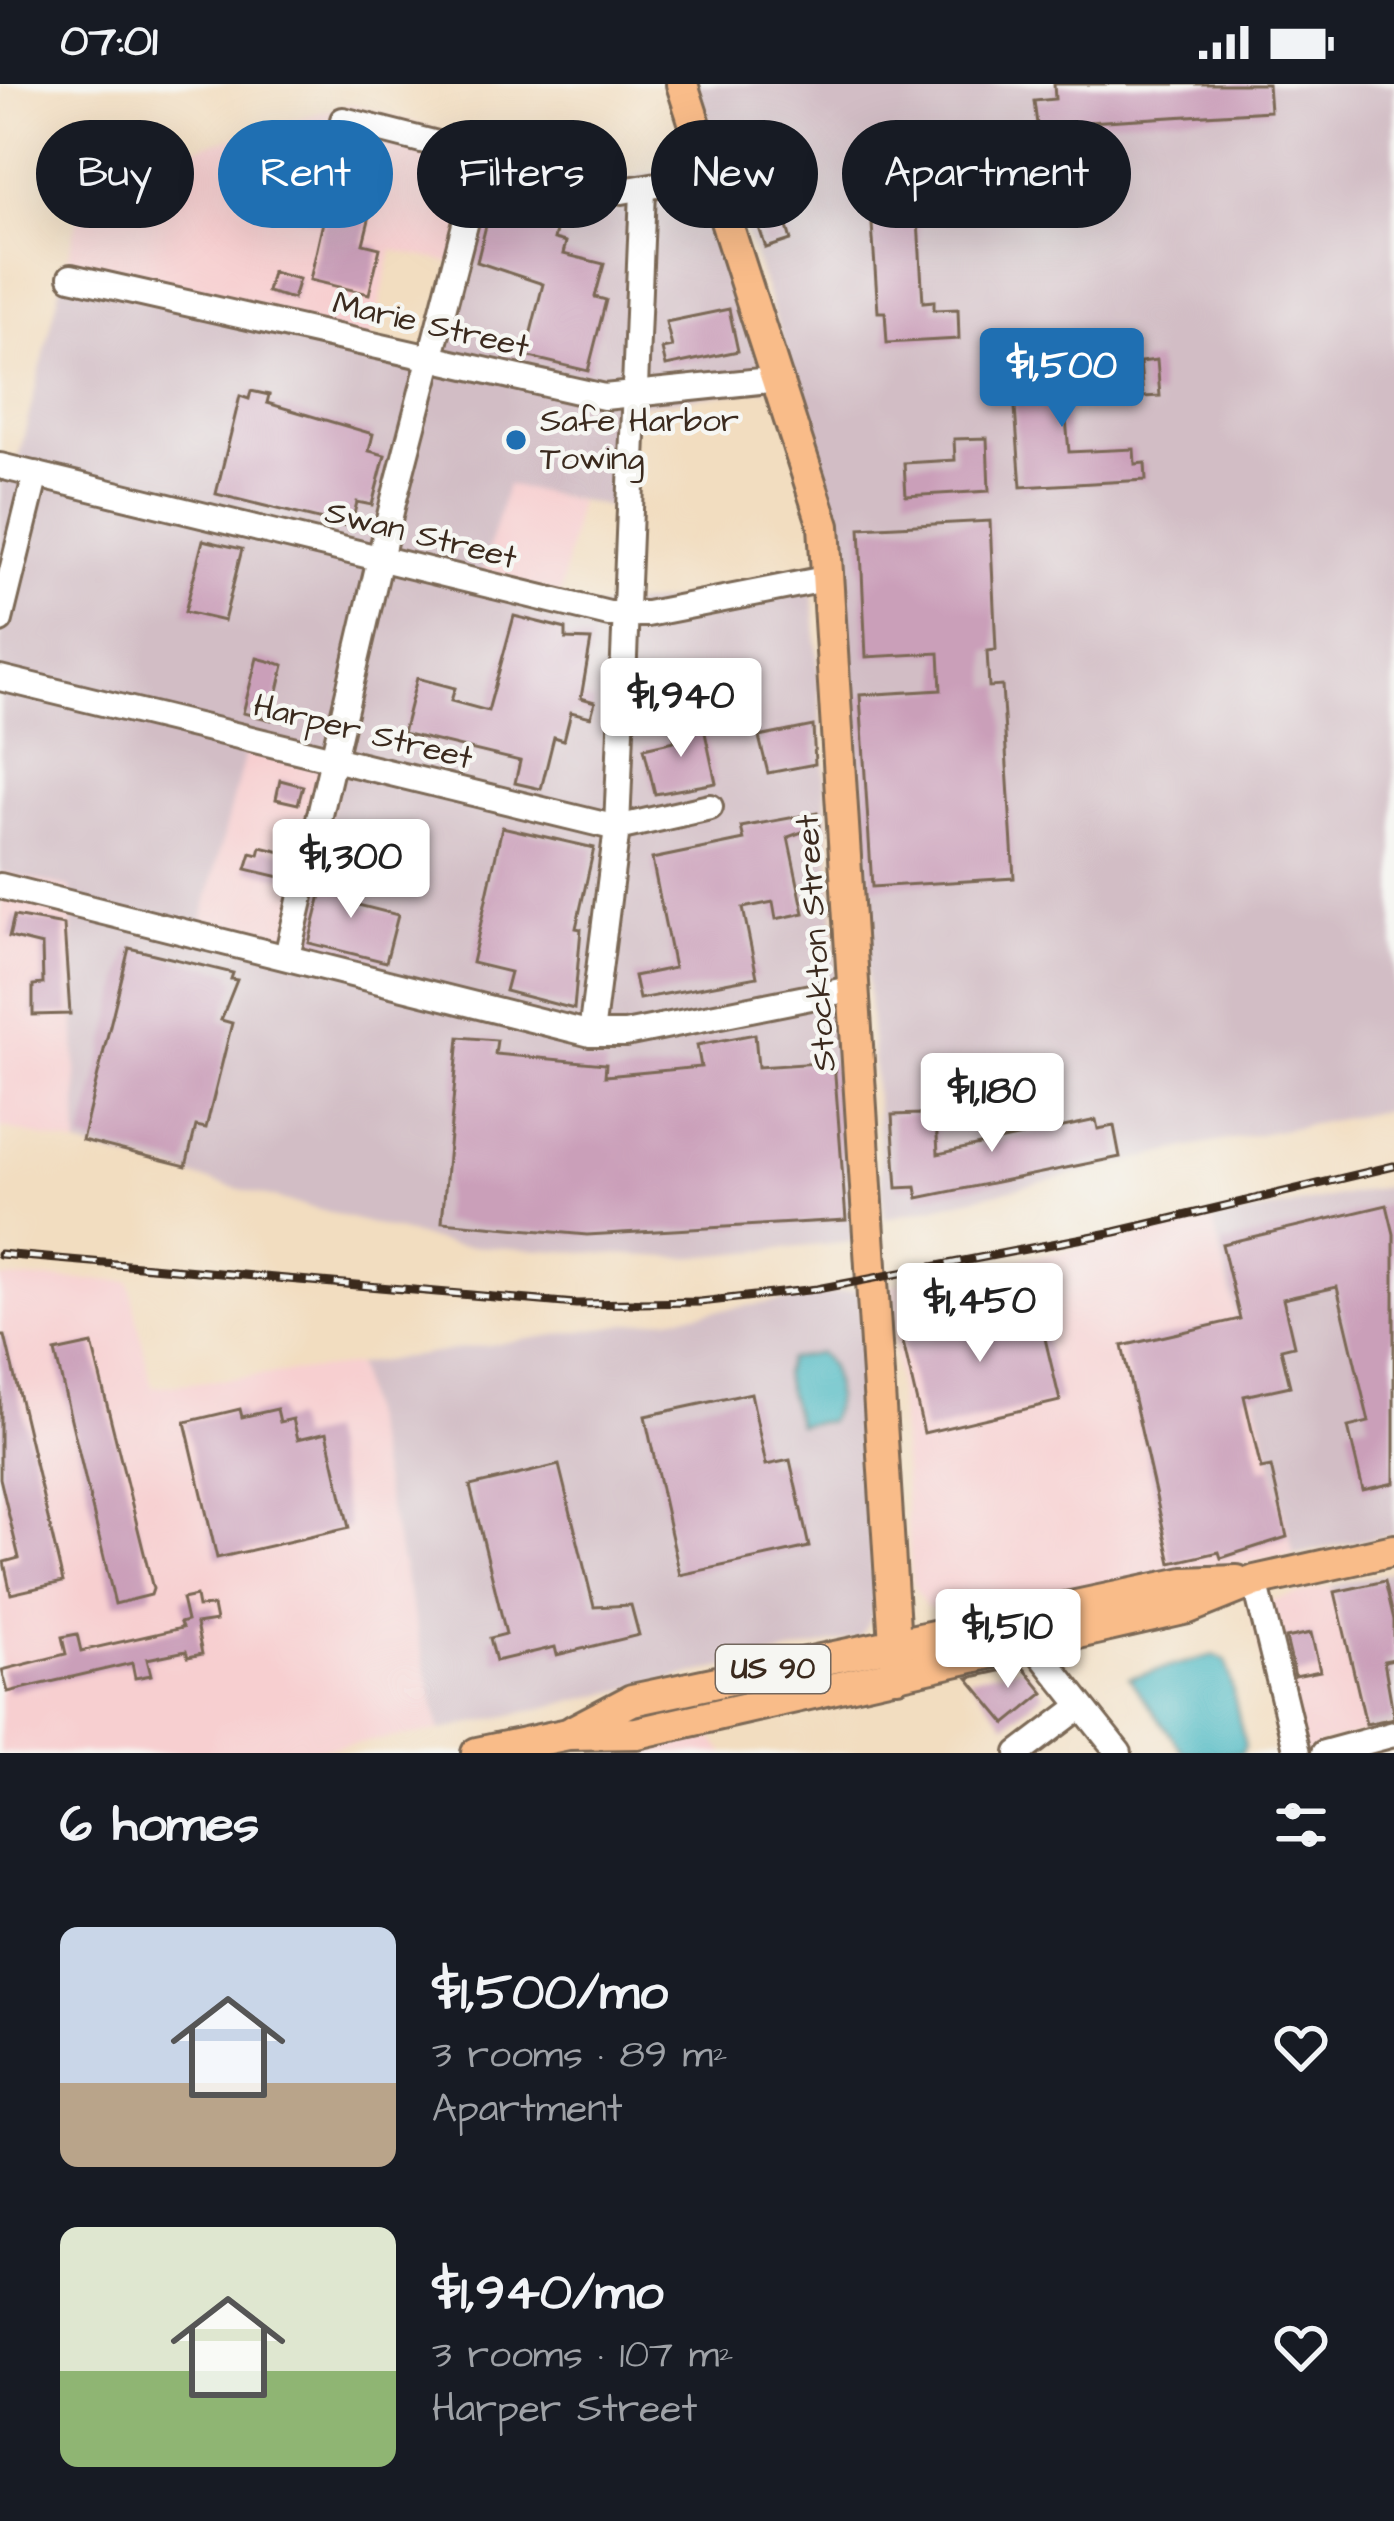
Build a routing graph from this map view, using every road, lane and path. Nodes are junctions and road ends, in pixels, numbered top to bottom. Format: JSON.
{"nodes":[{"id":1,"x":682,"y":84,"type":"edge"},
{"id":2,"x":693,"y":120,"type":"edge"},
{"id":3,"x":651,"y":188,"type":"edge"},
{"id":4,"x":643,"y":190,"type":"junction"},
{"id":5,"x":627,"y":191,"type":"edge"},
{"id":6,"x":464,"y":228,"type":"edge"},
{"id":7,"x":729,"y":228,"type":"edge"},
{"id":8,"x":71,"y":277,"type":"dead end"},
{"id":9,"x":430,"y":359,"type":"junction"},
{"id":10,"x":780,"y":380,"type":"junction"},
{"id":11,"x":636,"y":398,"type":"junction"},
{"id":12,"x":0,"y":466,"type":"edge"},
{"id":13,"x":35,"y":474,"type":"junction"},
{"id":14,"x":380,"y":558,"type":"junction"},
{"id":15,"x":830,"y":578,"type":"junction"},
{"id":16,"x":623,"y":616,"type":"junction"},
{"id":17,"x":0,"y":620,"type":"edge"},
{"id":18,"x":0,"y":678,"type":"edge"},
{"id":19,"x":333,"y":759,"type":"junction"},
{"id":20,"x":710,"y":807,"type":"dead end"},
{"id":21,"x":616,"y":828,"type":"junction"},
{"id":22,"x":0,"y":886,"type":"edge"},
{"id":23,"x":287,"y":956,"type":"junction"},
{"id":24,"x":856,"y":988,"type":"junction"},
{"id":25,"x":591,"y":1034,"type":"junction"},
{"id":26,"x":1394,"y":1550,"type":"edge"},
{"id":27,"x":1256,"y":1581,"type":"junction"},
{"id":28,"x":1124,"y":1608,"type":"junction"},
{"id":29,"x":1009,"y":1617,"type":"junction"},
{"id":30,"x":895,"y":1641,"type":"junction"},
{"id":31,"x":1033,"y":1644,"type":"junction"},
{"id":32,"x":897,"y":1675,"type":"junction"},
{"id":33,"x":1081,"y":1706,"type":"junction"},
{"id":34,"x":1394,"y":1734,"type":"edge"},
{"id":35,"x":574,"y":1743,"type":"edge"},
{"id":36,"x":477,"y":1753,"type":"edge"},
{"id":37,"x":1019,"y":1753,"type":"edge"},
{"id":38,"x":1119,"y":1753,"type":"edge"},
{"id":39,"x":1297,"y":1753,"type":"edge"},
{"id":40,"x":1324,"y":1753,"type":"edge"}],
"edges":[{"from":1,"to":2,"type":"main road","name":"Stockton Street"},
{"from":3,"to":4,"type":"street"},
{"from":4,"to":5,"type":"street"},
{"from":4,"to":11,"type":"street"},
{"from":6,"to":9,"type":"street"},
{"from":7,"to":10,"type":"main road","name":"Stockton Street"},
{"from":8,"to":9,"type":"street","name":"Marie Street"},
{"from":9,"to":11,"type":"street","name":"Marie Street"},
{"from":9,"to":14,"type":"street"},
{"from":10,"to":11,"type":"street","name":"Marie Street"},
{"from":10,"to":15,"type":"main road","name":"Stockton Street"},
{"from":11,"to":16,"type":"street"},
{"from":12,"to":13,"type":"street","name":"Swan Street"},
{"from":13,"to":14,"type":"street","name":"Swan Street"},
{"from":13,"to":17,"type":"street"},
{"from":14,"to":16,"type":"street","name":"Swan Street"},
{"from":14,"to":19,"type":"street"},
{"from":15,"to":16,"type":"street","name":"Swan Street"},
{"from":15,"to":24,"type":"main road","name":"Stockton Street"},
{"from":16,"to":21,"type":"street"},
{"from":18,"to":19,"type":"street","name":"Harper Street"},
{"from":19,"to":21,"type":"street","name":"Harper Street"},
{"from":19,"to":23,"type":"street"},
{"from":20,"to":21,"type":"street","name":"Harper Street"},
{"from":21,"to":25,"type":"street"},
{"from":22,"to":23,"type":"street"},
{"from":23,"to":25,"type":"street"},
{"from":24,"to":25,"type":"street"},
{"from":24,"to":30,"type":"main road","name":"Stockton Street"},
{"from":26,"to":27,"type":"main road","number":"US 90"},
{"from":27,"to":28,"type":"main road","number":"US 90"},
{"from":27,"to":39,"type":"street"},
{"from":28,"to":29,"type":"main road","number":"US 90"},
{"from":28,"to":31,"type":"main road","number":"US 90"},
{"from":29,"to":30,"type":"main road","number":"US 90"},
{"from":29,"to":31,"type":"street"},
{"from":30,"to":32,"type":"main road","name":"Stockton Street"},
{"from":30,"to":35,"type":"main road","number":"US 90"},
{"from":31,"to":32,"type":"main road","number":"US 90"},
{"from":31,"to":33,"type":"street"},
{"from":32,"to":35,"type":"main road","number":"US 90"},
{"from":33,"to":37,"type":"street"},
{"from":33,"to":38,"type":"street"},
{"from":34,"to":40,"type":"street"},
{"from":35,"to":36,"type":"main road","number":"US 90"}]}
